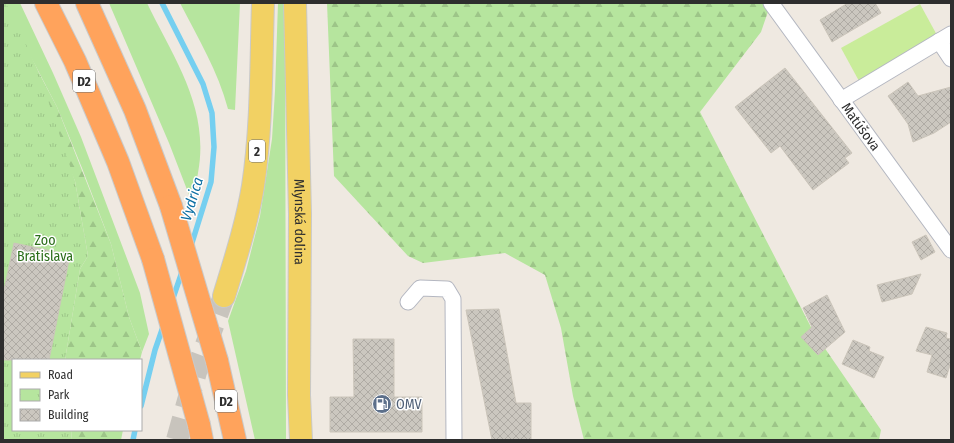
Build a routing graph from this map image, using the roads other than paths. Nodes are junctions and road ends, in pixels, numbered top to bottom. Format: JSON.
{"nodes":[{"id":1,"x":46,"y":3,"type":"edge"},
{"id":2,"x":87,"y":3,"type":"edge"},
{"id":3,"x":263,"y":3,"type":"edge"},
{"id":4,"x":295,"y":3,"type":"edge"},
{"id":5,"x":771,"y":3,"type":"edge"},
{"id":6,"x":945,"y":37,"type":"edge"},
{"id":7,"x":951,"y":59,"type":"edge"},
{"id":8,"x":841,"y":100,"type":"junction"},
{"id":9,"x":951,"y":250,"type":"edge"},
{"id":10,"x":224,"y":296,"type":"tunnel mouth"},
{"id":11,"x":408,"y":302,"type":"dead end"},
{"id":12,"x":200,"y":432,"type":"edge"},
{"id":13,"x":235,"y":440,"type":"edge"},
{"id":14,"x":301,"y":440,"type":"edge"},
{"id":15,"x":454,"y":440,"type":"edge"}],
"edges":[{"from":1,"to":12,"type":"highway","number":"D2","bridge":true},
{"from":2,"to":13,"type":"highway","number":"D2","bridge":true},
{"from":3,"to":10,"type":"main road","number":"2"},
{"from":4,"to":14,"type":"main road","name":"Mlynská dolina"},
{"from":5,"to":8,"type":"street","name":"Matúšova"},
{"from":6,"to":7,"type":"street"},
{"from":6,"to":8,"type":"street"},
{"from":8,"to":9,"type":"street","name":"Matúšova"},
{"from":11,"to":15,"type":"street"}]}
